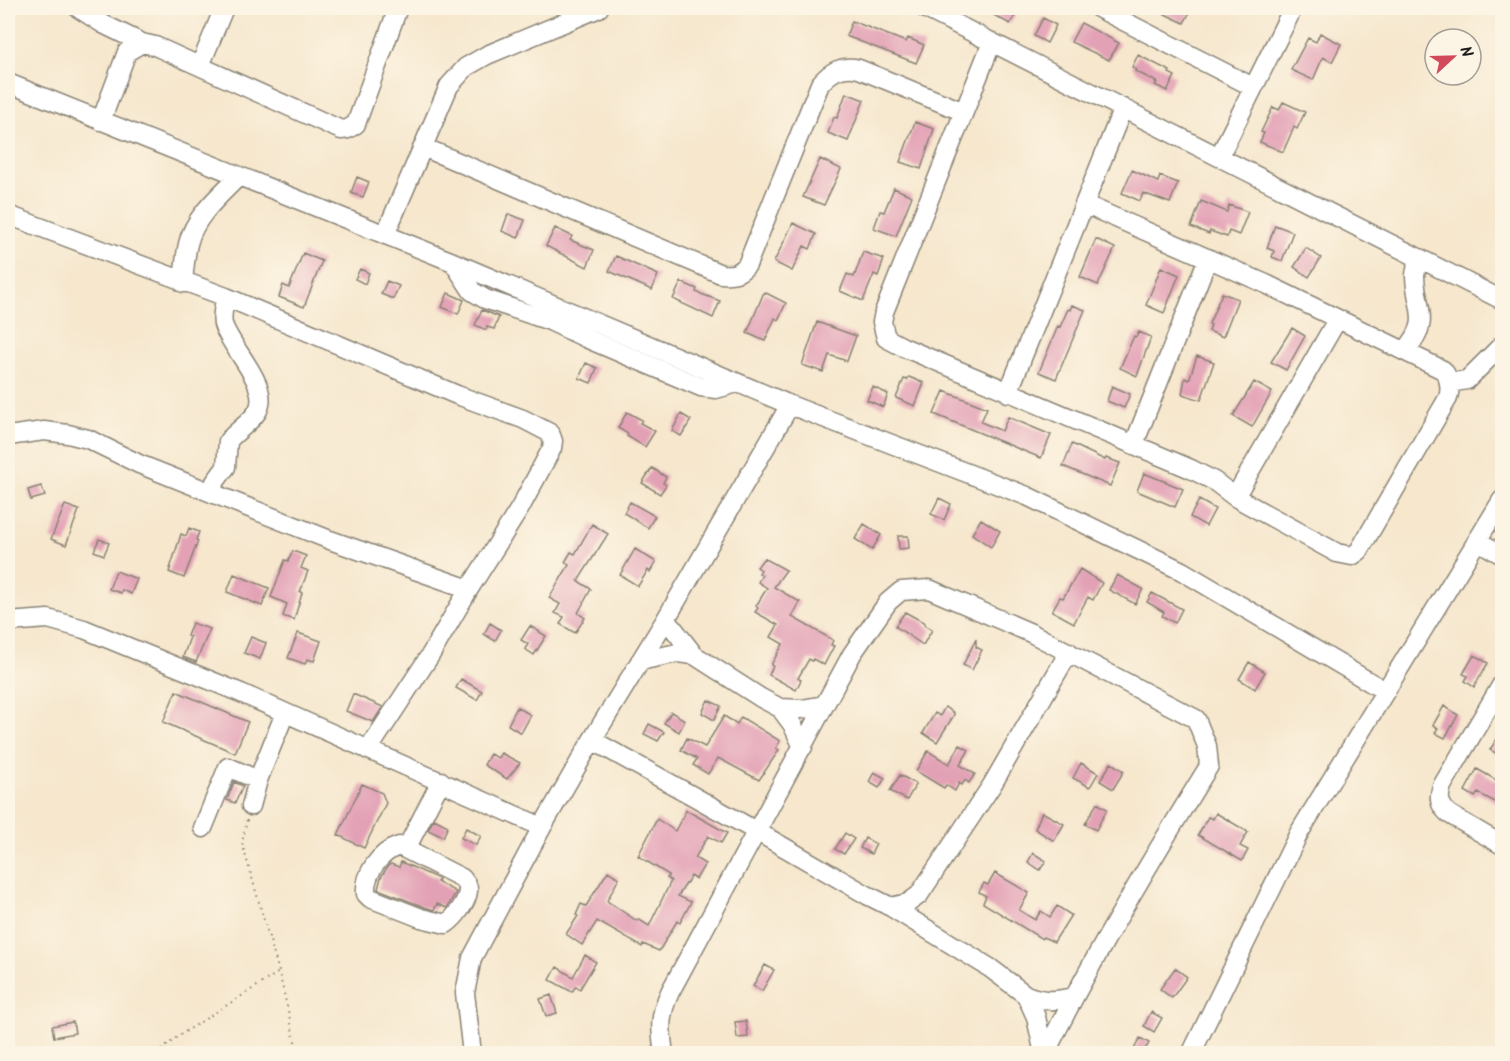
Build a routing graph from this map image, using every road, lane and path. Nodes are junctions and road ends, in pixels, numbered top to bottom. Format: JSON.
{"nodes":[{"id":1,"x":78,"y":8,"type":"edge"},
{"id":2,"x":224,"y":8,"type":"edge"},
{"id":3,"x":398,"y":8,"type":"edge"},
{"id":4,"x":924,"y":8,"type":"edge"},
{"id":5,"x":1098,"y":8,"type":"edge"},
{"id":6,"x":1293,"y":8,"type":"edge"},
{"id":7,"x":594,"y":9,"type":"edge"},
{"id":8,"x":992,"y":42,"type":"junction"},
{"id":9,"x":141,"y":43,"type":"junction"},
{"id":10,"x":200,"y":66,"type":"junction"},
{"id":11,"x":8,"y":83,"type":"edge"},
{"id":12,"x":1253,"y":87,"type":"junction"},
{"id":13,"x":1123,"y":108,"type":"junction"},
{"id":14,"x":964,"y":112,"type":"junction"},
{"id":15,"x":101,"y":120,"type":"junction"},
{"id":16,"x":423,"y":147,"type":"junction"},
{"id":17,"x":1220,"y":157,"type":"junction"},
{"id":18,"x":239,"y":176,"type":"junction"},
{"id":19,"x":1084,"y":204,"type":"junction"},
{"id":20,"x":8,"y":215,"type":"edge"},
{"id":21,"x":386,"y":235,"type":"junction"},
{"id":22,"x":1208,"y":258,"type":"junction"},
{"id":23,"x":1420,"y":258,"type":"junction"},
{"id":24,"x":453,"y":262,"type":"junction"},
{"id":25,"x":183,"y":282,"type":"junction"},
{"id":26,"x":226,"y":297,"type":"junction"},
{"id":27,"x":1503,"y":300,"type":"edge"},
{"id":28,"x":1337,"y":320,"type":"junction"},
{"id":29,"x":638,"y":340,"type":"junction"},
{"id":30,"x":1503,"y":345,"type":"edge"},
{"id":31,"x":1405,"y":351,"type":"junction"},
{"id":32,"x":629,"y":357,"type":"junction"},
{"id":33,"x":738,"y":383,"type":"junction"},
{"id":34,"x":1449,"y":383,"type":"junction"},
{"id":35,"x":1008,"y":393,"type":"junction"},
{"id":36,"x":790,"y":405,"type":"junction"},
{"id":37,"x":8,"y":436,"type":"edge"},
{"id":38,"x":1134,"y":444,"type":"junction"},
{"id":39,"x":211,"y":492,"type":"junction"},
{"id":40,"x":1235,"y":497,"type":"junction"},
{"id":41,"x":1503,"y":500,"type":"edge"},
{"id":42,"x":1479,"y":541,"type":"junction"},
{"id":43,"x":1503,"y":555,"type":"edge"},
{"id":44,"x":469,"y":589,"type":"junction"},
{"id":45,"x":666,"y":619,"type":"junction"},
{"id":46,"x":8,"y":622,"type":"edge"},
{"id":47,"x":1069,"y":652,"type":"junction"},
{"id":48,"x":694,"y":655,"type":"junction"},
{"id":49,"x":640,"y":661,"type":"junction"},
{"id":50,"x":1501,"y":689,"type":"edge"},
{"id":51,"x":1385,"y":691,"type":"junction"},
{"id":52,"x":824,"y":705,"type":"junction"},
{"id":53,"x":780,"y":708,"type":"junction"},
{"id":54,"x":285,"y":713,"type":"junction"},
{"id":55,"x":592,"y":740,"type":"junction"},
{"id":56,"x":802,"y":747,"type":"junction"},
{"id":57,"x":368,"y":750,"type":"junction"},
{"id":58,"x":258,"y":780,"type":"junction"},
{"id":59,"x":441,"y":781,"type":"junction"},
{"id":60,"x":251,"y":806,"type":"joint"},
{"id":61,"x":542,"y":827,"type":"junction"},
{"id":62,"x":202,"y":828,"type":"dead end"},
{"id":63,"x":756,"y":831,"type":"junction"},
{"id":64,"x":1503,"y":845,"type":"edge"},
{"id":65,"x":406,"y":849,"type":"junction"},
{"id":66,"x":919,"y":895,"type":"junction"},
{"id":67,"x":891,"y":907,"type":"junction"},
{"id":68,"x":923,"y":928,"type":"junction"},
{"id":69,"x":279,"y":972,"type":"junction"},
{"id":70,"x":1026,"y":995,"type":"junction"},
{"id":71,"x":1073,"y":997,"type":"junction"},
{"id":72,"x":157,"y":1053,"type":"edge"},
{"id":73,"x":298,"y":1053,"type":"edge"},
{"id":74,"x":472,"y":1053,"type":"edge"},
{"id":75,"x":664,"y":1053,"type":"edge"},
{"id":76,"x":1045,"y":1053,"type":"edge"},
{"id":77,"x":1191,"y":1053,"type":"edge"}],
"edges":[{"from":1,"to":9,"type":"street"},
{"from":2,"to":10,"type":"street"},
{"from":3,"to":10,"type":"street"},
{"from":4,"to":8,"type":"street"},
{"from":5,"to":12,"type":"street"},
{"from":6,"to":12,"type":"street"},
{"from":7,"to":16,"type":"street"},
{"from":8,"to":13,"type":"street"},
{"from":8,"to":14,"type":"street"},
{"from":9,"to":10,"type":"street"},
{"from":9,"to":15,"type":"street"},
{"from":11,"to":15,"type":"street"},
{"from":12,"to":17,"type":"street"},
{"from":13,"to":17,"type":"street"},
{"from":13,"to":19,"type":"street"},
{"from":14,"to":16,"type":"street"},
{"from":14,"to":35,"type":"street"},
{"from":15,"to":18,"type":"street"},
{"from":16,"to":21,"type":"street"},
{"from":17,"to":23,"type":"street"},
{"from":18,"to":21,"type":"street"},
{"from":18,"to":25,"type":"street"},
{"from":19,"to":22,"type":"street"},
{"from":19,"to":35,"type":"street"},
{"from":20,"to":25,"type":"street"},
{"from":21,"to":24,"type":"street"},
{"from":22,"to":28,"type":"street"},
{"from":22,"to":38,"type":"street"},
{"from":23,"to":27,"type":"street"},
{"from":23,"to":31,"type":"street"},
{"from":24,"to":29,"type":"street"},
{"from":24,"to":32,"type":"street"},
{"from":25,"to":26,"type":"street"},
{"from":26,"to":39,"type":"street"},
{"from":26,"to":44,"type":"street"},
{"from":28,"to":31,"type":"street"},
{"from":28,"to":40,"type":"street"},
{"from":29,"to":32,"type":"street"},
{"from":29,"to":33,"type":"street"},
{"from":30,"to":34,"type":"street"},
{"from":31,"to":34,"type":"street"},
{"from":32,"to":33,"type":"street"},
{"from":33,"to":36,"type":"street"},
{"from":34,"to":40,"type":"street"},
{"from":35,"to":38,"type":"street"},
{"from":36,"to":45,"type":"street"},
{"from":36,"to":51,"type":"street"},
{"from":37,"to":39,"type":"street"},
{"from":38,"to":40,"type":"street"},
{"from":39,"to":44,"type":"street"},
{"from":41,"to":42,"type":"street"},
{"from":42,"to":43,"type":"street"},
{"from":42,"to":51,"type":"street"},
{"from":44,"to":57,"type":"street"},
{"from":45,"to":48,"type":"street"},
{"from":45,"to":49,"type":"street"},
{"from":46,"to":54,"type":"street"},
{"from":47,"to":52,"type":"street"},
{"from":47,"to":66,"type":"street"},
{"from":47,"to":71,"type":"street"},
{"from":48,"to":49,"type":"street"},
{"from":48,"to":53,"type":"street"},
{"from":49,"to":55,"type":"street"},
{"from":50,"to":64,"type":"street"},
{"from":51,"to":77,"type":"street"},
{"from":52,"to":53,"type":"street"},
{"from":52,"to":56,"type":"street"},
{"from":53,"to":56,"type":"street"},
{"from":54,"to":57,"type":"street"},
{"from":54,"to":58,"type":"street"},
{"from":55,"to":61,"type":"street"},
{"from":55,"to":63,"type":"street"},
{"from":56,"to":63,"type":"street"},
{"from":57,"to":59,"type":"street"},
{"from":58,"to":60,"type":"street"},
{"from":58,"to":62,"type":"street"},
{"from":59,"to":61,"type":"street"},
{"from":59,"to":65,"type":"street"},
{"from":60,"to":69,"type":"path"},
{"from":61,"to":74,"type":"street"},
{"from":63,"to":67,"type":"street"},
{"from":63,"to":75,"type":"street"},
{"from":65,"to":65,"type":"street"},
{"from":66,"to":67,"type":"street"},
{"from":66,"to":68,"type":"street"},
{"from":67,"to":68,"type":"street"},
{"from":68,"to":70,"type":"street"},
{"from":69,"to":72,"type":"path"},
{"from":69,"to":73,"type":"path"},
{"from":70,"to":71,"type":"street"},
{"from":70,"to":76,"type":"street"},
{"from":71,"to":76,"type":"street"}]}
